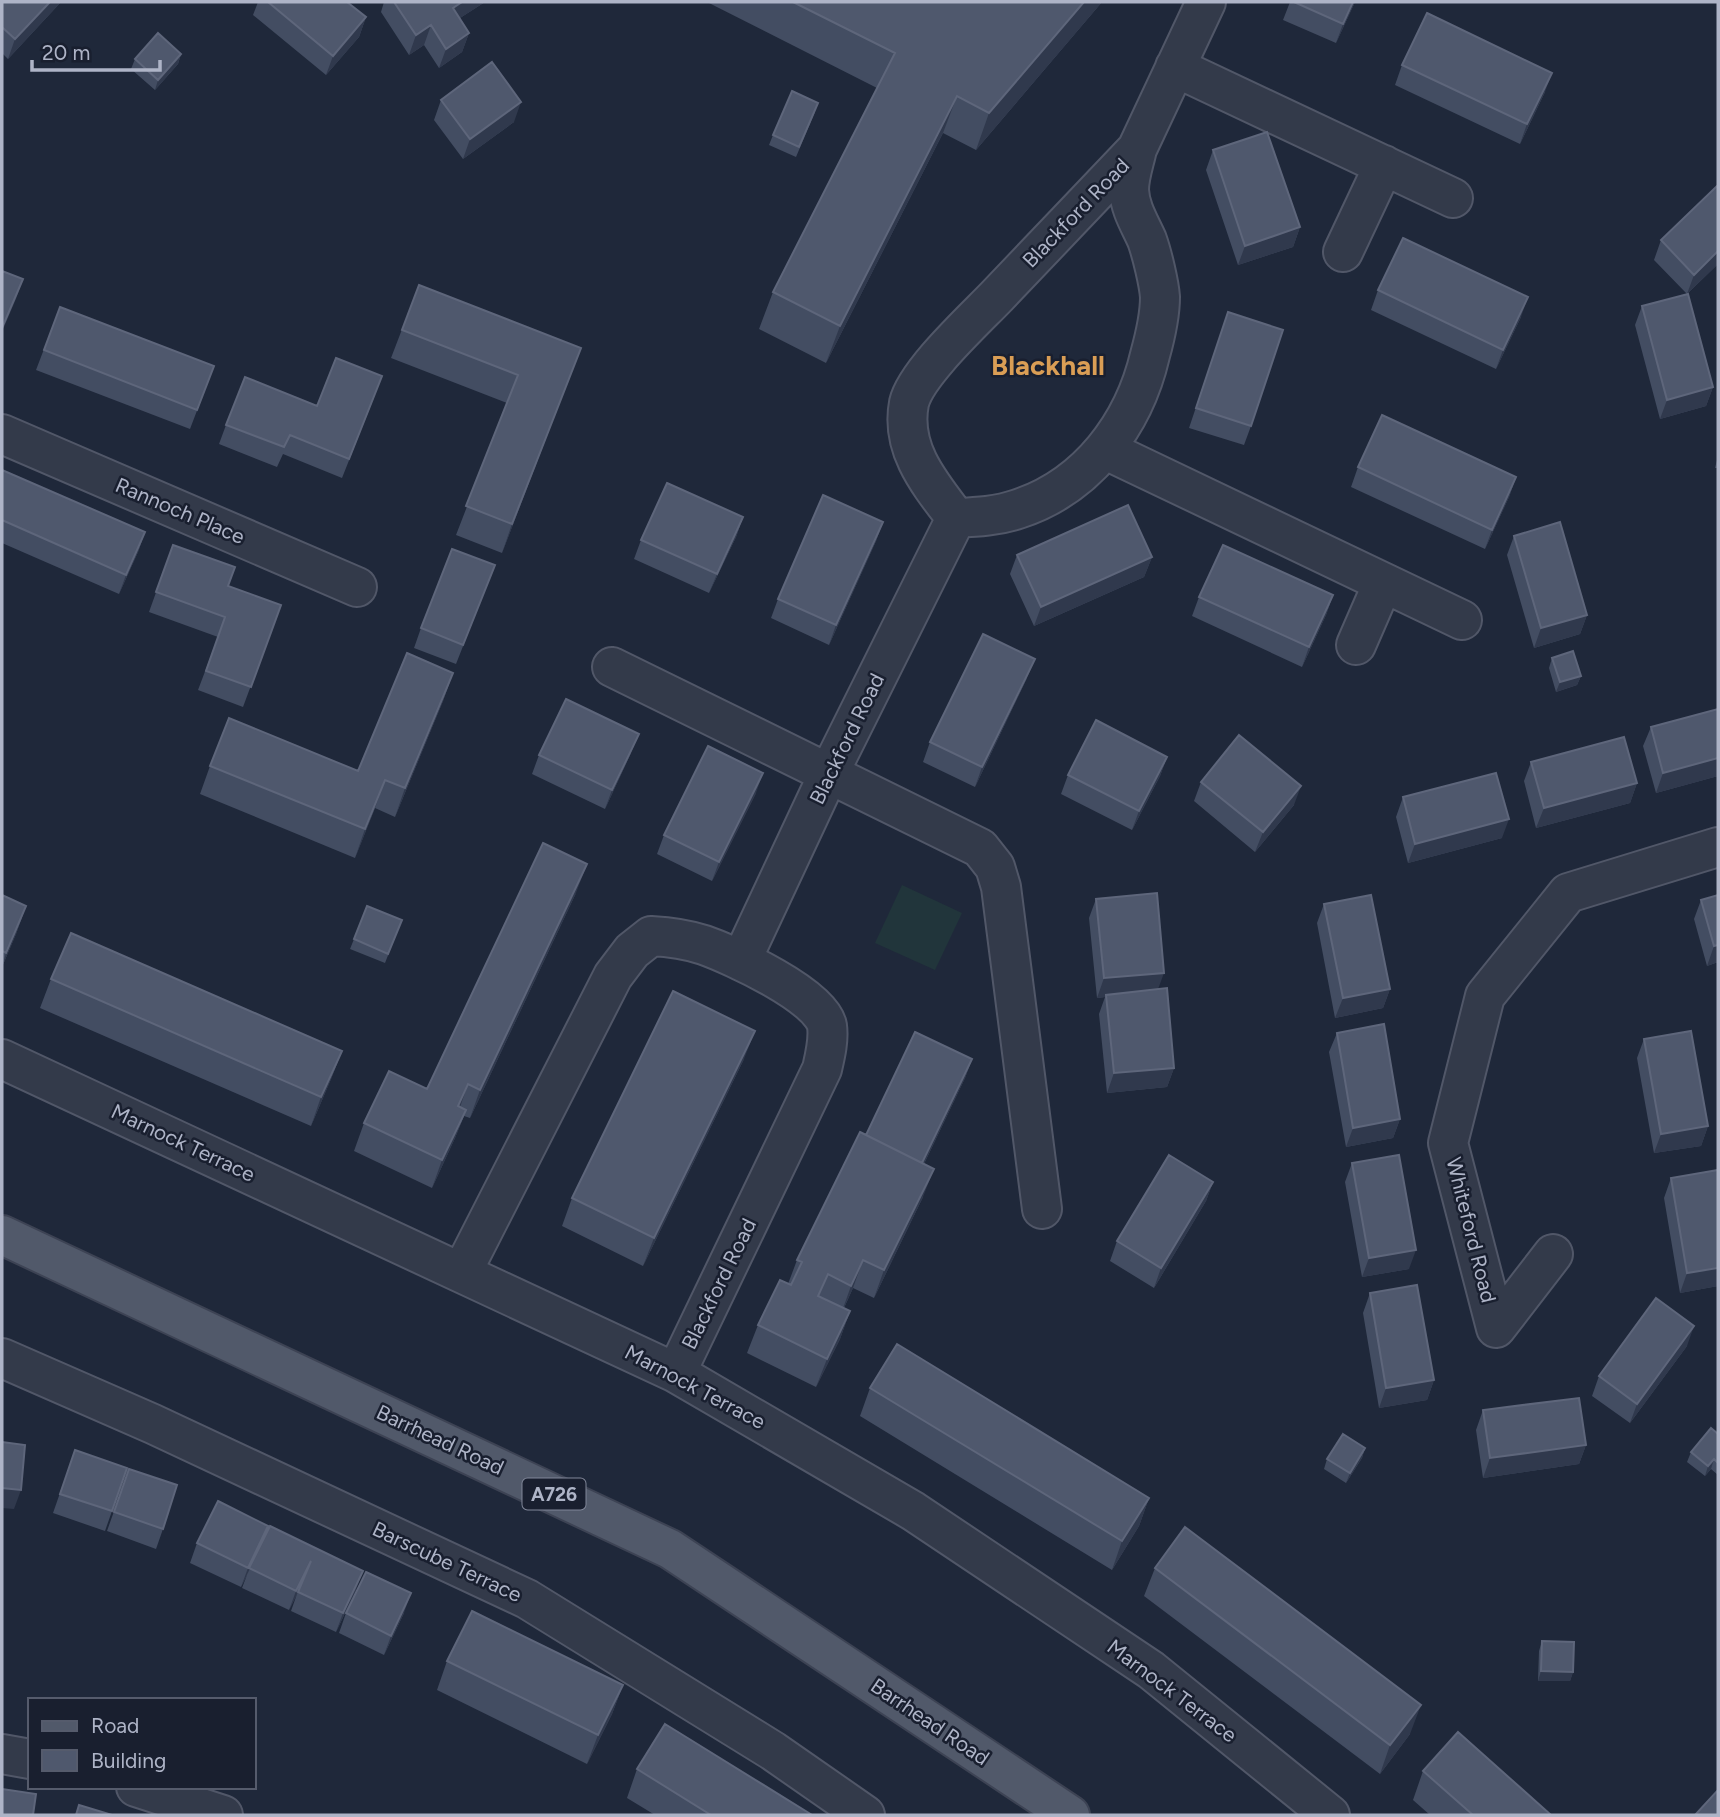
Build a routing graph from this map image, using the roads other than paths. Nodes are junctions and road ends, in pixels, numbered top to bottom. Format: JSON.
{"nodes":[{"id":1,"x":1206,"y":2,"type":"edge"},
{"id":2,"x":1175,"y":67,"type":"junction"},
{"id":3,"x":1137,"y":149,"type":"junction"},
{"id":4,"x":1384,"y":165,"type":"junction"},
{"id":5,"x":1453,"y":198,"type":"dead end"},
{"id":6,"x":1343,"y":253,"type":"dead end"},
{"id":7,"x":2,"y":434,"type":"edge"},
{"id":8,"x":1105,"y":450,"type":"junction"},
{"id":9,"x":956,"y":517,"type":"junction"},
{"id":10,"x":1383,"y":583,"type":"junction"},
{"id":11,"x":357,"y":587,"type":"dead end"},
{"id":12,"x":1462,"y":620,"type":"dead end"},
{"id":13,"x":1356,"y":645,"type":"dead end"},
{"id":14,"x":612,"y":667,"type":"dead end"},
{"id":15,"x":829,"y":773,"type":"junction"},
{"id":16,"x":1718,"y":847,"type":"edge"},
{"id":17,"x":741,"y":961,"type":"junction"},
{"id":18,"x":2,"y":1059,"type":"edge"},
{"id":19,"x":1042,"y":1209,"type":"dead end"},
{"id":20,"x":2,"y":1235,"type":"edge"},
{"id":21,"x":1553,"y":1254,"type":"dead end"},
{"id":22,"x":462,"y":1272,"type":"junction"},
{"id":23,"x":2,"y":1358,"type":"edge"},
{"id":24,"x":676,"y":1373,"type":"junction"},
{"id":25,"x":2,"y":1754,"type":"edge"},
{"id":26,"x":28,"y":1759,"type":"edge"},
{"id":27,"x":142,"y":1789,"type":"edge"},
{"id":28,"x":223,"y":1815,"type":"edge"},
{"id":29,"x":865,"y":1815,"type":"edge"},
{"id":30,"x":1070,"y":1815,"type":"edge"},
{"id":31,"x":1330,"y":1815,"type":"edge"}],
"edges":[{"from":1,"to":2,"type":"street","name":"Blackford Road"},
{"from":2,"to":3,"type":"street","name":"Blackford Road"},
{"from":2,"to":4,"type":"street"},
{"from":3,"to":8,"type":"street","name":"Blackford Road"},
{"from":3,"to":9,"type":"street","name":"Blackford Road"},
{"from":4,"to":5,"type":"street"},
{"from":4,"to":6,"type":"street"},
{"from":7,"to":11,"type":"street","name":"Rannoch Place"},
{"from":8,"to":9,"type":"street","name":"Blackford Road"},
{"from":8,"to":10,"type":"street"},
{"from":9,"to":15,"type":"street","name":"Blackford Road"},
{"from":10,"to":12,"type":"street"},
{"from":10,"to":13,"type":"street"},
{"from":14,"to":15,"type":"street"},
{"from":15,"to":17,"type":"street","name":"Blackford Road"},
{"from":15,"to":19,"type":"street"},
{"from":16,"to":21,"type":"street","name":"Whiteford Road"},
{"from":17,"to":22,"type":"street","name":"Blackford Road"},
{"from":17,"to":24,"type":"street","name":"Blackford Road"},
{"from":18,"to":22,"type":"street","name":"Marnock Terrace"},
{"from":20,"to":30,"type":"main road","name":"Barrhead Road","number":"A726"},
{"from":22,"to":24,"type":"street","name":"Marnock Terrace"},
{"from":23,"to":29,"type":"street","name":"Barscube Terrace"},
{"from":24,"to":31,"type":"street","name":"Marnock Terrace"},
{"from":25,"to":26,"type":"street"},
{"from":27,"to":28,"type":"street"}]}
